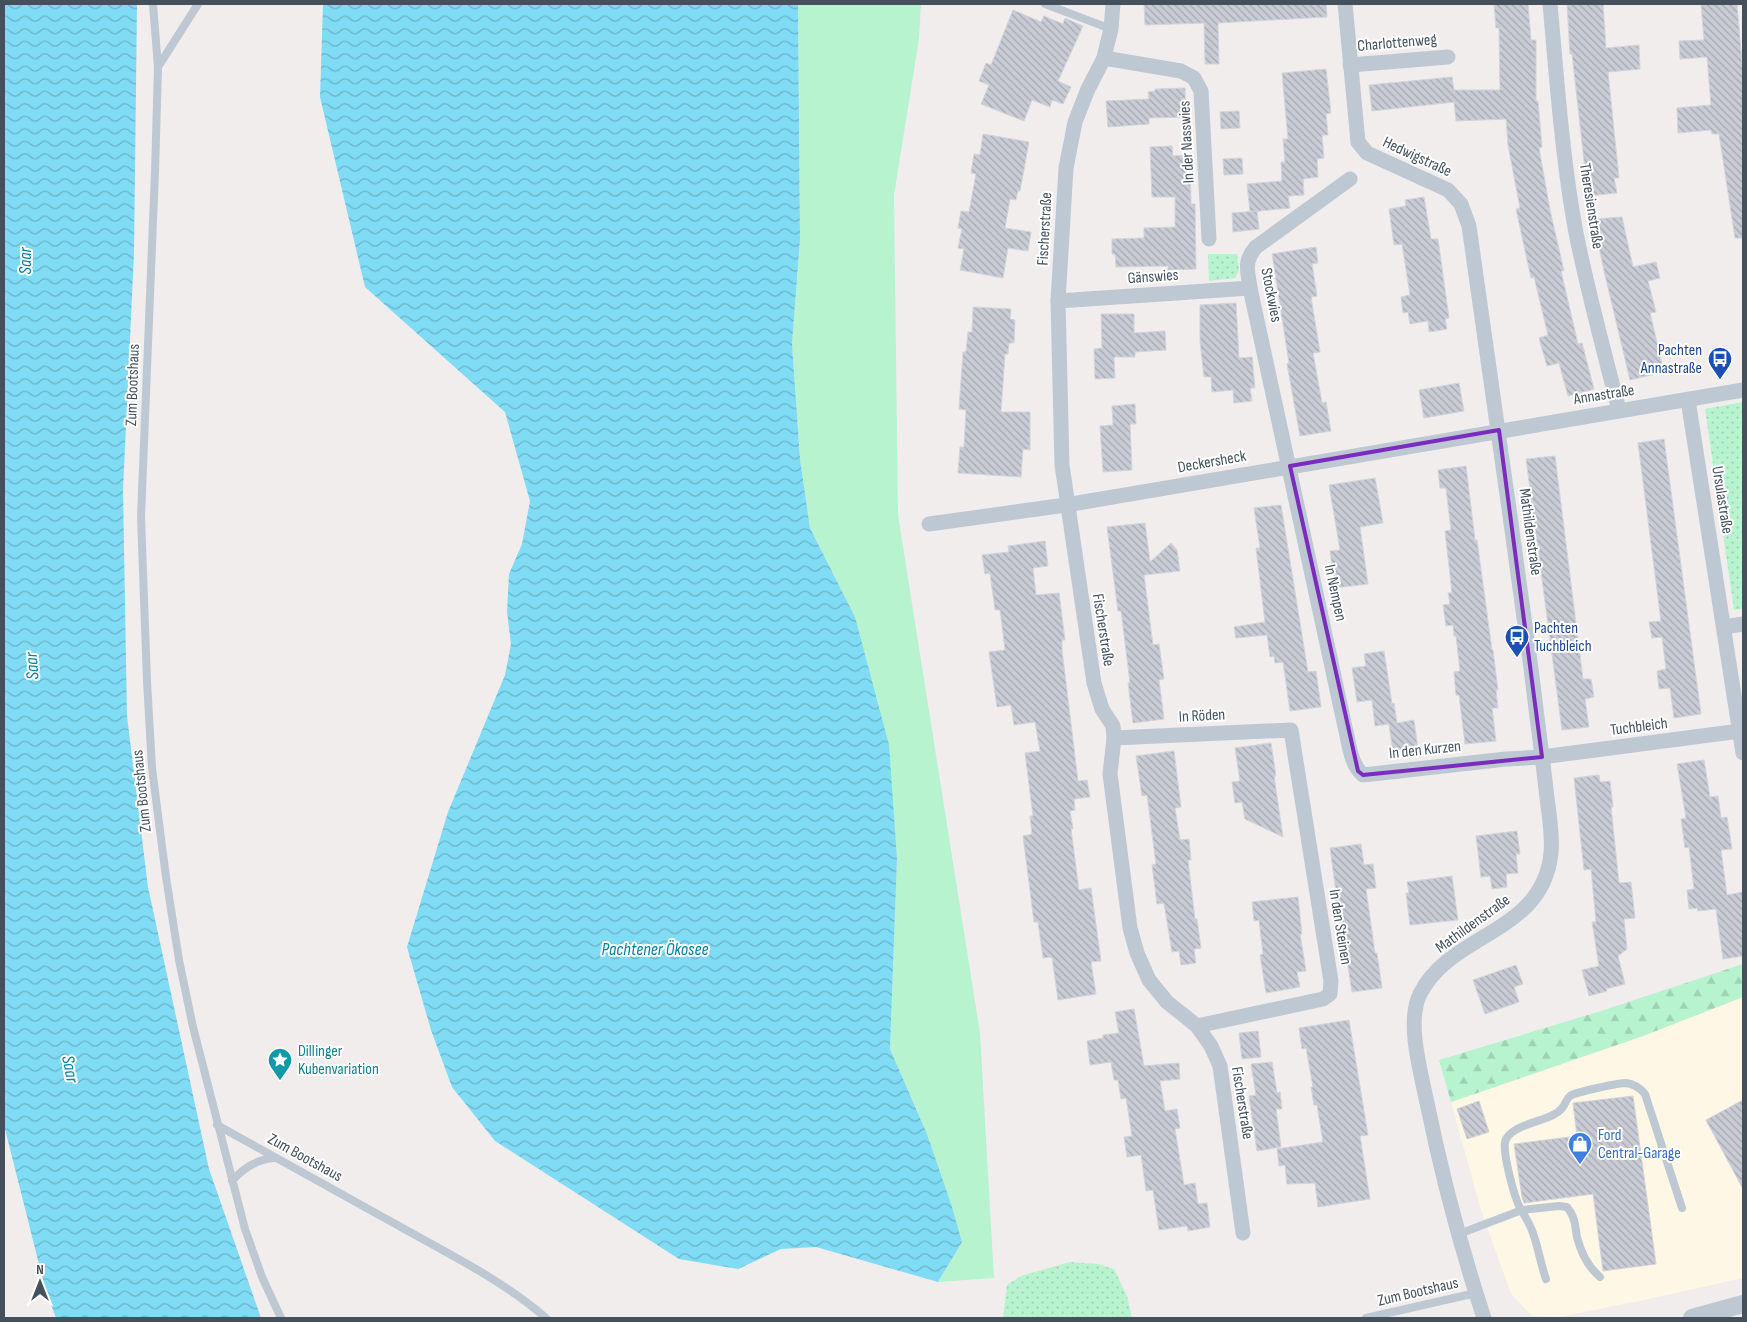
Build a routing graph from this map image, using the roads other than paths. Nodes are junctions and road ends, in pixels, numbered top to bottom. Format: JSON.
{"nodes":[{"id":1,"x":153,"y":4,"type":"edge"},
{"id":2,"x":198,"y":4,"type":"edge"},
{"id":3,"x":1045,"y":4,"type":"edge"},
{"id":4,"x":1112,"y":4,"type":"edge"},
{"id":5,"x":1345,"y":4,"type":"edge"},
{"id":6,"x":1550,"y":4,"type":"edge"},
{"id":7,"x":1111,"y":29,"type":"junction"},
{"id":8,"x":1448,"y":57,"type":"dead end"},
{"id":9,"x":1104,"y":58,"type":"junction"},
{"id":10,"x":1350,"y":65,"type":"junction"},
{"id":11,"x":158,"y":67,"type":"junction"},
{"id":12,"x":1350,"y":179,"type":"dead end"},
{"id":13,"x":1209,"y":239,"type":"dead end"},
{"id":14,"x":1250,"y":288,"type":"junction"},
{"id":15,"x":1058,"y":302,"type":"junction"},
{"id":16,"x":1743,"y":390,"type":"edge"},
{"id":17,"x":1688,"y":400,"type":"junction"},
{"id":18,"x":1619,"y":410,"type":"junction"},
{"id":19,"x":1499,"y":430,"type":"junction"},
{"id":20,"x":1290,"y":466,"type":"junction"},
{"id":21,"x":1066,"y":504,"type":"junction"},
{"id":22,"x":929,"y":524,"type":"dead end"},
{"id":23,"x":1743,"y":624,"type":"edge"},
{"id":24,"x":1724,"y":627,"type":"junction"},
{"id":25,"x":1345,"y":727,"type":"joint"},
{"id":26,"x":1291,"y":730,"type":"joint"},
{"id":27,"x":1740,"y":732,"type":"junction"},
{"id":28,"x":1114,"y":738,"type":"junction"},
{"id":29,"x":1743,"y":754,"type":"edge"},
{"id":30,"x":1542,"y":757,"type":"junction"},
{"id":31,"x":1197,"y":1026,"type":"junction"},
{"id":32,"x":217,"y":1125,"type":"junction"},
{"id":33,"x":275,"y":1158,"type":"junction"},
{"id":34,"x":232,"y":1182,"type":"junction"},
{"id":35,"x":1682,"y":1208,"type":"dead end"},
{"id":36,"x":1522,"y":1210,"type":"junction"},
{"id":37,"x":1243,"y":1234,"type":"dead end"},
{"id":38,"x":1460,"y":1238,"type":"junction"},
{"id":39,"x":1600,"y":1277,"type":"dead end"},
{"id":40,"x":1546,"y":1280,"type":"dead end"},
{"id":41,"x":1476,"y":1293,"type":"junction"},
{"id":42,"x":1743,"y":1304,"type":"edge"},
{"id":43,"x":281,"y":1318,"type":"edge"},
{"id":44,"x":546,"y":1318,"type":"edge"},
{"id":45,"x":1366,"y":1318,"type":"edge"},
{"id":46,"x":1484,"y":1318,"type":"edge"},
{"id":47,"x":1692,"y":1318,"type":"edge"}],
"edges":[{"from":1,"to":11,"type":"lane","name":"Zum Bootshaus"},
{"from":2,"to":11,"type":"lane"},
{"from":3,"to":7,"type":"lane"},
{"from":4,"to":7,"type":"street","name":"Fischerstraße"},
{"from":5,"to":10,"type":"street","name":"Hedwigstraße"},
{"from":6,"to":18,"type":"street","name":"Theresienstraße"},
{"from":7,"to":9,"type":"street","name":"Fischerstraße"},
{"from":8,"to":10,"type":"street","name":"Charlottenweg"},
{"from":9,"to":13,"type":"street","name":"In der Nasswies"},
{"from":9,"to":15,"type":"street","name":"Fischerstraße"},
{"from":10,"to":19,"type":"street","name":"Hedwigstraße"},
{"from":11,"to":32,"type":"lane","name":"Zum Bootshaus"},
{"from":12,"to":14,"type":"street","name":"Stockwies"},
{"from":14,"to":15,"type":"street","name":"Gänswies"},
{"from":14,"to":20,"type":"street","name":"Stockwies"},
{"from":15,"to":21,"type":"street","name":"Fischerstraße"},
{"from":16,"to":17,"type":"street","name":"Annastraße"},
{"from":17,"to":18,"type":"street","name":"Annastraße"},
{"from":17,"to":24,"type":"street","name":"Ursulastraße"},
{"from":18,"to":19,"type":"street","name":"Annastraße"},
{"from":19,"to":20,"type":"street","name":"Deckersheck"},
{"from":19,"to":30,"type":"street","name":"Mathildenstraße"},
{"from":20,"to":21,"type":"street","name":"Deckersheck"},
{"from":20,"to":25,"type":"street","name":"In Nempen"},
{"from":21,"to":22,"type":"street","name":"Deckersheck"},
{"from":21,"to":28,"type":"street","name":"Fischerstraße"},
{"from":23,"to":24,"type":"street"},
{"from":24,"to":27,"type":"street","name":"Ursulastraße"},
{"from":25,"to":30,"type":"street","name":"In den Kurzen"},
{"from":26,"to":28,"type":"street","name":"In Röden"},
{"from":26,"to":31,"type":"street","name":"In den Steinen"},
{"from":27,"to":29,"type":"street","name":"Ursulastraße"},
{"from":27,"to":30,"type":"street","name":"Tuchbleich"},
{"from":28,"to":31,"type":"street","name":"Fischerstraße"},
{"from":30,"to":38,"type":"street","name":"Mathildenstraße"},
{"from":31,"to":37,"type":"street","name":"Fischerstraße"},
{"from":32,"to":33,"type":"lane","name":"Zum Bootshaus"},
{"from":32,"to":34,"type":"lane"},
{"from":33,"to":34,"type":"lane"},
{"from":33,"to":44,"type":"lane","name":"Zum Bootshaus"},
{"from":34,"to":43,"type":"lane"},
{"from":35,"to":36,"type":"lane"},
{"from":36,"to":38,"type":"lane"},
{"from":36,"to":39,"type":"lane"},
{"from":36,"to":40,"type":"lane"},
{"from":38,"to":41,"type":"street","name":"Mathildenstraße"},
{"from":41,"to":45,"type":"lane","name":"Zum Bootshaus"},
{"from":41,"to":46,"type":"street","name":"Mathildenstraße"},
{"from":42,"to":47,"type":"street"}]}
